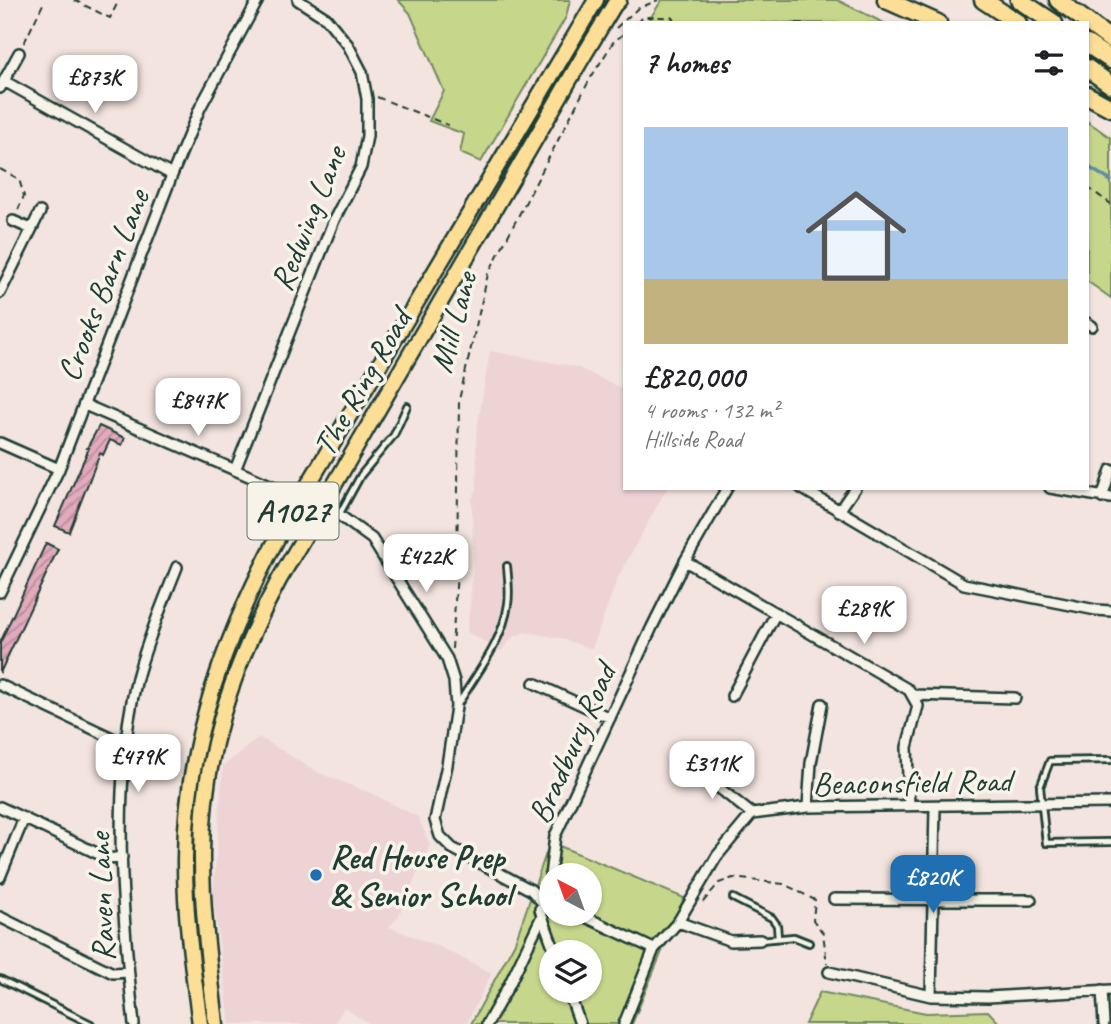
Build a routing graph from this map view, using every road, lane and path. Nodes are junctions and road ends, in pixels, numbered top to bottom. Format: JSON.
{"nodes":[{"id":1,"x":45,"y":0,"type":"edge"},
{"id":2,"x":74,"y":0,"type":"edge"},
{"id":3,"x":119,"y":0,"type":"edge"},
{"id":4,"x":258,"y":0,"type":"edge"},
{"id":5,"x":298,"y":0,"type":"edge"},
{"id":6,"x":596,"y":0,"type":"edge"},
{"id":7,"x":619,"y":0,"type":"edge"},
{"id":8,"x":886,"y":0,"type":"edge"},
{"id":9,"x":983,"y":0,"type":"edge"},
{"id":10,"x":1019,"y":0,"type":"edge"},
{"id":11,"x":1058,"y":0,"type":"edge"},
{"id":12,"x":639,"y":21,"type":"edge"},
{"id":13,"x":675,"y":21,"type":"edge"},
{"id":14,"x":933,"y":21,"type":"edge"},
{"id":15,"x":1015,"y":21,"type":"edge"},
{"id":16,"x":1051,"y":21,"type":"edge"},
{"id":17,"x":1086,"y":21,"type":"edge"},
{"id":18,"x":1089,"y":23,"type":"edge"},
{"id":19,"x":623,"y":34,"type":"edge"},
{"id":20,"x":1111,"y":40,"type":"edge"},
{"id":21,"x":1089,"y":45,"type":"edge"},
{"id":22,"x":19,"y":53,"type":"joint"},
{"id":23,"x":1111,"y":61,"type":"edge"},
{"id":24,"x":1089,"y":69,"type":"edge"},
{"id":25,"x":2,"y":84,"type":"edge"},
{"id":26,"x":1111,"y":85,"type":"edge"},
{"id":27,"x":366,"y":93,"type":"junction"},
{"id":28,"x":1091,"y":97,"type":"edge"},
{"id":29,"x":1111,"y":108,"type":"edge"},
{"id":30,"x":448,"y":125,"type":"dead end"},
{"id":31,"x":0,"y":169,"type":"edge"},
{"id":32,"x":172,"y":175,"type":"junction"},
{"id":33,"x":1089,"y":188,"type":"edge"},
{"id":34,"x":1111,"y":204,"type":"edge"},
{"id":35,"x":40,"y":212,"type":"dead end"},
{"id":36,"x":13,"y":220,"type":"joint"},
{"id":37,"x":31,"y":229,"type":"junction"},
{"id":38,"x":0,"y":293,"type":"edge"},
{"id":39,"x":85,"y":405,"type":"junction"},
{"id":40,"x":407,"y":406,"type":"dead end"},
{"id":41,"x":0,"y":443,"type":"edge"},
{"id":42,"x":58,"y":469,"type":"junction"},
{"id":43,"x":235,"y":470,"type":"junction"},
{"id":44,"x":1111,"y":470,"type":"edge"},
{"id":45,"x":726,"y":490,"type":"edge"},
{"id":46,"x":804,"y":490,"type":"edge"},
{"id":47,"x":854,"y":490,"type":"edge"},
{"id":48,"x":1061,"y":490,"type":"edge"},
{"id":49,"x":1107,"y":498,"type":"edge"},
{"id":50,"x":300,"y":500,"type":"junction"},
{"id":51,"x":320,"y":509,"type":"junction"},
{"id":52,"x":838,"y":511,"type":"junction"},
{"id":53,"x":339,"y":516,"type":"junction"},
{"id":54,"x":685,"y":561,"type":"junction"},
{"id":55,"x":0,"y":566,"type":"edge"},
{"id":56,"x":507,"y":566,"type":"dead end"},
{"id":57,"x":177,"y":567,"type":"dead end"},
{"id":58,"x":10,"y":571,"type":"junction"},
{"id":59,"x":0,"y":592,"type":"edge"},
{"id":60,"x":1111,"y":611,"type":"edge"},
{"id":61,"x":776,"y":613,"type":"junction"},
{"id":62,"x":447,"y":659,"type":"junction"},
{"id":63,"x":534,"y":683,"type":"dead end"},
{"id":64,"x":0,"y":685,"type":"edge"},
{"id":65,"x":914,"y":695,"type":"junction"},
{"id":66,"x":732,"y":696,"type":"dead end"},
{"id":67,"x":1015,"y":698,"type":"dead end"},
{"id":68,"x":821,"y":704,"type":"dead end"},
{"id":69,"x":456,"y":707,"type":"junction"},
{"id":70,"x":610,"y":719,"type":"junction"},
{"id":71,"x":125,"y":744,"type":"junction"},
{"id":72,"x":1111,"y":760,"type":"edge"},
{"id":73,"x":690,"y":765,"type":"dead end"},
{"id":74,"x":1111,"y":803,"type":"edge"},
{"id":75,"x":1041,"y":805,"type":"junction"},
{"id":76,"x":909,"y":806,"type":"junction"},
{"id":77,"x":0,"y":807,"type":"edge"},
{"id":78,"x":808,"y":807,"type":"junction"},
{"id":79,"x":935,"y":807,"type":"junction"},
{"id":80,"x":752,"y":814,"type":"junction"},
{"id":81,"x":24,"y":818,"type":"junction"},
{"id":82,"x":1111,"y":842,"type":"edge"},
{"id":83,"x":122,"y":857,"type":"junction"},
{"id":84,"x":552,"y":863,"type":"edge"},
{"id":85,"x":0,"y":877,"type":"edge"},
{"id":86,"x":539,"y":896,"type":"edge"},
{"id":87,"x":733,"y":898,"type":"dead end"},
{"id":88,"x":834,"y":899,"type":"dead end"},
{"id":89,"x":933,"y":900,"type":"junction"},
{"id":90,"x":1031,"y":900,"type":"dead end"},
{"id":91,"x":0,"y":917,"type":"edge"},
{"id":92,"x":539,"y":922,"type":"edge"},
{"id":93,"x":678,"y":922,"type":"junction"},
{"id":94,"x":602,"y":924,"type":"edge"},
{"id":95,"x":778,"y":938,"type":"junction"},
{"id":96,"x":760,"y":940,"type":"joint"},
{"id":97,"x":809,"y":943,"type":"dead end"},
{"id":98,"x":654,"y":948,"type":"junction"},
{"id":99,"x":128,"y":972,"type":"junction"},
{"id":100,"x":829,"y":972,"type":"dead end"},
{"id":101,"x":0,"y":979,"type":"edge"},
{"id":102,"x":1106,"y":990,"type":"edge"},
{"id":103,"x":931,"y":996,"type":"junction"},
{"id":104,"x":573,"y":1003,"type":"edge"},
{"id":105,"x":91,"y":1024,"type":"edge"},
{"id":106,"x":134,"y":1024,"type":"edge"},
{"id":107,"x":200,"y":1024,"type":"edge"},
{"id":108,"x":216,"y":1024,"type":"edge"},
{"id":109,"x":487,"y":1024,"type":"edge"},
{"id":110,"x":580,"y":1024,"type":"edge"},
{"id":111,"x":624,"y":1024,"type":"edge"},
{"id":112,"x":1104,"y":1024,"type":"edge"}],
"edges":[{"from":1,"to":22,"type":"path"},
{"from":2,"to":3,"type":"path"},
{"from":4,"to":32,"type":"street","name":"Crooks Barn Lane"},
{"from":5,"to":27,"type":"street","name":"Redwing Lane"},
{"from":6,"to":50,"type":"main road","name":"The Ring Road","number":"A1027"},
{"from":7,"to":51,"type":"main road","name":"The Ring Road","number":"A1027"},
{"from":8,"to":14,"type":"highway"},
{"from":9,"to":15,"type":"highway"},
{"from":10,"to":16,"type":"highway"},
{"from":11,"to":17,"type":"highway"},
{"from":12,"to":13,"type":"path"},
{"from":18,"to":20,"type":"highway"},
{"from":19,"to":62,"type":"path","name":"Mill Lane"},
{"from":21,"to":23,"type":"highway"},
{"from":22,"to":25,"type":"street"},
{"from":24,"to":26,"type":"highway"},
{"from":25,"to":32,"type":"street"},
{"from":27,"to":30,"type":"path"},
{"from":27,"to":43,"type":"street","name":"Redwing Lane"},
{"from":28,"to":29,"type":"highway"},
{"from":31,"to":36,"type":"path"},
{"from":32,"to":39,"type":"street","name":"Crooks Barn Lane"},
{"from":33,"to":34,"type":"path"},
{"from":35,"to":37,"type":"street"},
{"from":36,"to":37,"type":"street"},
{"from":37,"to":38,"type":"street"},
{"from":39,"to":42,"type":"street","name":"Crooks Barn Lane"},
{"from":39,"to":43,"type":"street"},
{"from":40,"to":53,"type":"lane"},
{"from":41,"to":42,"type":"street"},
{"from":42,"to":58,"type":"street","name":"Crooks Barn Lane"},
{"from":43,"to":50,"type":"street"},
{"from":44,"to":49,"type":"street"},
{"from":45,"to":54,"type":"street","name":"Bradbury Road"},
{"from":46,"to":52,"type":"street"},
{"from":47,"to":52,"type":"street"},
{"from":48,"to":49,"type":"street"},
{"from":50,"to":51,"type":"street"},
{"from":50,"to":107,"type":"main road","name":"The Ring Road","number":"A1027"},
{"from":51,"to":53,"type":"street"},
{"from":51,"to":108,"type":"main road","name":"The Ring Road","number":"A1027"},
{"from":52,"to":60,"type":"street"},
{"from":53,"to":62,"type":"street"},
{"from":54,"to":61,"type":"street"},
{"from":54,"to":70,"type":"street","name":"Bradbury Road"},
{"from":55,"to":58,"type":"street"},
{"from":56,"to":69,"type":"lane"},
{"from":57,"to":71,"type":"street","name":"Raven Lane"},
{"from":58,"to":59,"type":"street","name":"Crooks Barn Lane"},
{"from":61,"to":65,"type":"street"},
{"from":61,"to":66,"type":"street"},
{"from":62,"to":69,"type":"street"},
{"from":63,"to":70,"type":"street"},
{"from":64,"to":71,"type":"street"},
{"from":65,"to":67,"type":"street"},
{"from":65,"to":76,"type":"street"},
{"from":68,"to":78,"type":"street"},
{"from":69,"to":86,"type":"street"},
{"from":70,"to":84,"type":"street","name":"Bradbury Road"},
{"from":71,"to":83,"type":"street","name":"Raven Lane"},
{"from":72,"to":75,"type":"lane"},
{"from":73,"to":80,"type":"street"},
{"from":74,"to":75,"type":"street","name":"Beaconsfield Road"},
{"from":75,"to":79,"type":"street","name":"Beaconsfield Road"},
{"from":75,"to":82,"type":"lane"},
{"from":76,"to":78,"type":"street","name":"Beaconsfield Road"},
{"from":76,"to":79,"type":"street","name":"Beaconsfield Road"},
{"from":77,"to":81,"type":"street"},
{"from":78,"to":80,"type":"street","name":"Beaconsfield Road"},
{"from":79,"to":89,"type":"street"},
{"from":80,"to":93,"type":"street"},
{"from":81,"to":83,"type":"street"},
{"from":81,"to":85,"type":"street"},
{"from":83,"to":99,"type":"street","name":"Raven Lane"},
{"from":87,"to":95,"type":"lane"},
{"from":88,"to":89,"type":"street"},
{"from":89,"to":90,"type":"street"},
{"from":89,"to":103,"type":"street"},
{"from":91,"to":99,"type":"street"},
{"from":92,"to":109,"type":"street","name":"Bradbury Road"},
{"from":93,"to":96,"type":"street"},
{"from":93,"to":98,"type":"street"},
{"from":94,"to":98,"type":"street"},
{"from":95,"to":96,"type":"lane"},
{"from":95,"to":97,"type":"lane"},
{"from":98,"to":111,"type":"street"},
{"from":99,"to":106,"type":"street","name":"Raven Lane"},
{"from":100,"to":103,"type":"street"},
{"from":101,"to":105,"type":"lane"},
{"from":102,"to":103,"type":"street"},
{"from":102,"to":112,"type":"street"},
{"from":104,"to":110,"type":"street"}]}
